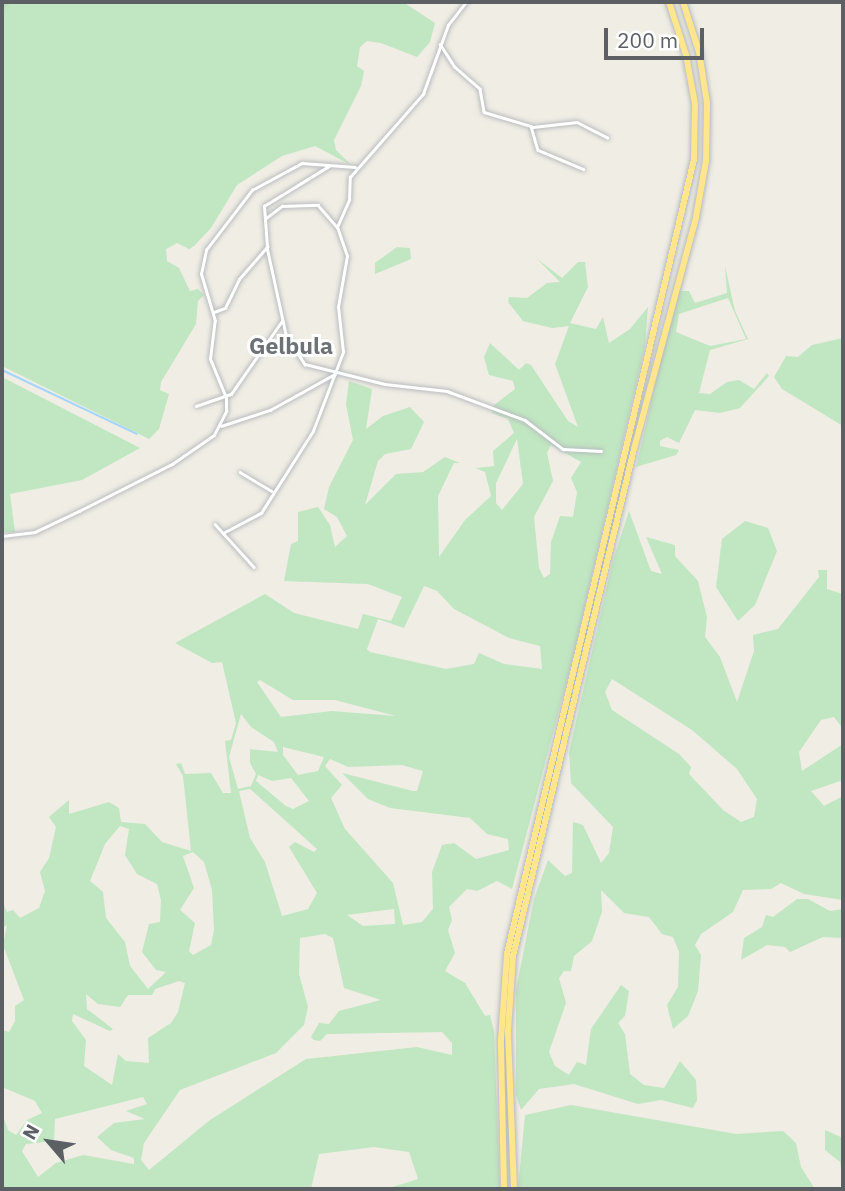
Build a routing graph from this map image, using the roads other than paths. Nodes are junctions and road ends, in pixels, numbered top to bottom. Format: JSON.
{"nodes":[{"id":1,"x":466,"y":2,"type":"edge"},
{"id":2,"x":668,"y":2,"type":"edge"},
{"id":3,"x":683,"y":2,"type":"edge"},
{"id":4,"x":440,"y":44,"type":"junction"},
{"id":5,"x":533,"y":127,"type":"junction"},
{"id":6,"x":607,"y":137,"type":"dead end"},
{"id":7,"x":331,"y":166,"type":"junction"},
{"id":8,"x":355,"y":167,"type":"junction"},
{"id":9,"x":583,"y":169,"type":"dead end"},
{"id":10,"x":265,"y":220,"type":"junction"},
{"id":11,"x":337,"y":227,"type":"junction"},
{"id":12,"x":267,"y":247,"type":"junction"},
{"id":13,"x":214,"y":312,"type":"junction"},
{"id":14,"x":282,"y":321,"type":"junction"},
{"id":15,"x":335,"y":374,"type":"junction"},
{"id":16,"x":226,"y":398,"type":"junction"},
{"id":17,"x":196,"y":406,"type":"dead end"},
{"id":18,"x":219,"y":427,"type":"junction"},
{"id":19,"x":601,"y":451,"type":"dead end"},
{"id":20,"x":240,"y":472,"type":"dead end"},
{"id":21,"x":272,"y":491,"type":"junction"},
{"id":22,"x":215,"y":524,"type":"dead end"},
{"id":23,"x":223,"y":533,"type":"junction"},
{"id":24,"x":2,"y":536,"type":"edge"},
{"id":25,"x":254,"y":567,"type":"dead end"},
{"id":26,"x":505,"y":1189,"type":"edge"},
{"id":27,"x":514,"y":1189,"type":"edge"}],
"edges":[{"from":1,"to":4,"type":"street"},
{"from":2,"to":26,"type":"highway"},
{"from":3,"to":27,"type":"highway"},
{"from":4,"to":5,"type":"street"},
{"from":4,"to":8,"type":"street"},
{"from":5,"to":6,"type":"street"},
{"from":5,"to":9,"type":"street"},
{"from":7,"to":8,"type":"street"},
{"from":7,"to":10,"type":"street"},
{"from":7,"to":13,"type":"street"},
{"from":8,"to":11,"type":"street"},
{"from":10,"to":11,"type":"street"},
{"from":10,"to":12,"type":"street"},
{"from":11,"to":15,"type":"street"},
{"from":12,"to":13,"type":"street"},
{"from":12,"to":14,"type":"street"},
{"from":13,"to":16,"type":"street"},
{"from":14,"to":15,"type":"street"},
{"from":14,"to":16,"type":"street"},
{"from":15,"to":18,"type":"street"},
{"from":15,"to":19,"type":"street"},
{"from":15,"to":21,"type":"street"},
{"from":16,"to":17,"type":"street"},
{"from":16,"to":18,"type":"street"},
{"from":18,"to":24,"type":"street"},
{"from":20,"to":21,"type":"street"},
{"from":21,"to":23,"type":"street"},
{"from":22,"to":23,"type":"street"},
{"from":23,"to":25,"type":"street"}]}
